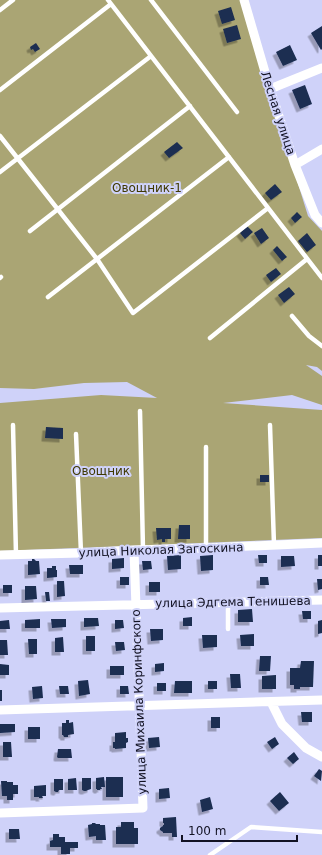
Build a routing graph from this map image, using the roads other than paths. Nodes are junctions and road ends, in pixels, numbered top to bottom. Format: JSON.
{"nodes":[{"id":1,"x":13,"y":0,"type":"edge"},
{"id":2,"x":151,"y":0,"type":"edge"},
{"id":3,"x":244,"y":0,"type":"edge"},
{"id":4,"x":110,"y":2,"type":"edge"},
{"id":5,"x":0,"y":10,"type":"edge"},
{"id":6,"x":151,"y":56,"type":"junction"},
{"id":7,"x":322,"y":68,"type":"edge"},
{"id":8,"x":270,"y":89,"type":"junction"},
{"id":9,"x":0,"y":90,"type":"edge"},
{"id":10,"x":190,"y":106,"type":"junction"},
{"id":11,"x":238,"y":112,"type":"dead end"},
{"id":12,"x":0,"y":136,"type":"edge"},
{"id":13,"x":322,"y":149,"type":"edge"},
{"id":14,"x":17,"y":158,"type":"junction"},
{"id":15,"x":229,"y":158,"type":"junction"},
{"id":16,"x":295,"y":165,"type":"junction"},
{"id":17,"x":0,"y":172,"type":"edge"},
{"id":18,"x":268,"y":208,"type":"junction"},
{"id":19,"x":58,"y":209,"type":"junction"},
{"id":20,"x":322,"y":223,"type":"edge"},
{"id":21,"x":30,"y":231,"type":"dead end"},
{"id":22,"x":97,"y":259,"type":"junction"},
{"id":23,"x":307,"y":259,"type":"junction"},
{"id":24,"x":322,"y":278,"type":"edge"},
{"id":25,"x":48,"y":297,"type":"dead end"},
{"id":26,"x":292,"y":316,"type":"dead end"},
{"id":27,"x":210,"y":338,"type":"dead end"},
{"id":28,"x":322,"y":346,"type":"edge"},
{"id":29,"x":140,"y":411,"type":"dead end"},
{"id":30,"x":13,"y":425,"type":"dead end"},
{"id":31,"x":270,"y":425,"type":"dead end"},
{"id":32,"x":76,"y":434,"type":"dead end"},
{"id":33,"x":206,"y":447,"type":"dead end"},
{"id":34,"x":322,"y":543,"type":"edge"},
{"id":35,"x":274,"y":546,"type":"junction"},
{"id":36,"x":206,"y":548,"type":"junction"},
{"id":37,"x":138,"y":550,"type":"junction"},
{"id":38,"x":81,"y":553,"type":"junction"},
{"id":39,"x":0,"y":555,"type":"edge"},
{"id":40,"x":16,"y":555,"type":"junction"},
{"id":41,"x":322,"y":600,"type":"edge"},
{"id":42,"x":228,"y":602,"type":"junction"},
{"id":43,"x":136,"y":604,"type":"junction"},
{"id":44,"x":0,"y":608,"type":"edge"},
{"id":45,"x":228,"y":629,"type":"dead end"},
{"id":46,"x":322,"y":700,"type":"edge"},
{"id":47,"x":271,"y":702,"type":"junction"},
{"id":48,"x":139,"y":706,"type":"junction"},
{"id":49,"x":0,"y":710,"type":"edge"},
{"id":50,"x":322,"y":756,"type":"edge"},
{"id":51,"x":0,"y":813,"type":"edge"},
{"id":52,"x":322,"y":832,"type":"edge"},
{"id":53,"x":210,"y":855,"type":"edge"}],
"edges":[{"from":1,"to":5,"type":"lane"},
{"from":2,"to":11,"type":"lane"},
{"from":3,"to":8,"type":"street","name":"Лесная улица"},
{"from":4,"to":6,"type":"lane"},
{"from":4,"to":9,"type":"lane"},
{"from":6,"to":10,"type":"lane"},
{"from":6,"to":14,"type":"lane"},
{"from":7,"to":8,"type":"street"},
{"from":8,"to":16,"type":"street","name":"Лесная улица"},
{"from":10,"to":15,"type":"lane"},
{"from":10,"to":19,"type":"lane"},
{"from":12,"to":14,"type":"lane"},
{"from":13,"to":16,"type":"street"},
{"from":14,"to":17,"type":"lane"},
{"from":14,"to":19,"type":"lane"},
{"from":15,"to":18,"type":"lane"},
{"from":15,"to":22,"type":"lane"},
{"from":16,"to":20,"type":"street","name":"Лесная улица"},
{"from":18,"to":22,"type":"lane"},
{"from":18,"to":23,"type":"lane"},
{"from":19,"to":21,"type":"lane"},
{"from":19,"to":22,"type":"lane"},
{"from":22,"to":25,"type":"lane"},
{"from":23,"to":24,"type":"lane"},
{"from":23,"to":27,"type":"lane"},
{"from":26,"to":28,"type":"lane"},
{"from":29,"to":37,"type":"lane"},
{"from":30,"to":40,"type":"lane"},
{"from":31,"to":35,"type":"lane"},
{"from":32,"to":38,"type":"lane"},
{"from":33,"to":36,"type":"lane"},
{"from":34,"to":35,"type":"street","name":"улица Николая Загоскина"},
{"from":35,"to":36,"type":"street","name":"улица Николая Загоскина"},
{"from":36,"to":37,"type":"street","name":"улица Николая Загоскина"},
{"from":37,"to":38,"type":"street","name":"улица Николая Загоскина"},
{"from":37,"to":43,"type":"street","name":"улица Михаила Коринфского"},
{"from":38,"to":40,"type":"street","name":"улица Николая Загоскина"},
{"from":39,"to":40,"type":"street","name":"улица Николая Загоскина"},
{"from":41,"to":42,"type":"street","name":"улица Эдгема Тенишева"},
{"from":42,"to":43,"type":"street","name":"улица Эдгема Тенишева"},
{"from":42,"to":45,"type":"lane"},
{"from":43,"to":44,"type":"street","name":"улица Эдгема Тенишева"},
{"from":43,"to":48,"type":"street","name":"улица Михаила Коринфского"},
{"from":46,"to":47,"type":"street"},
{"from":47,"to":48,"type":"street"},
{"from":47,"to":50,"type":"street"},
{"from":48,"to":49,"type":"street"},
{"from":48,"to":51,"type":"street","name":"улица Михаила Коринфского"},
{"from":52,"to":53,"type":"lane"}]}
